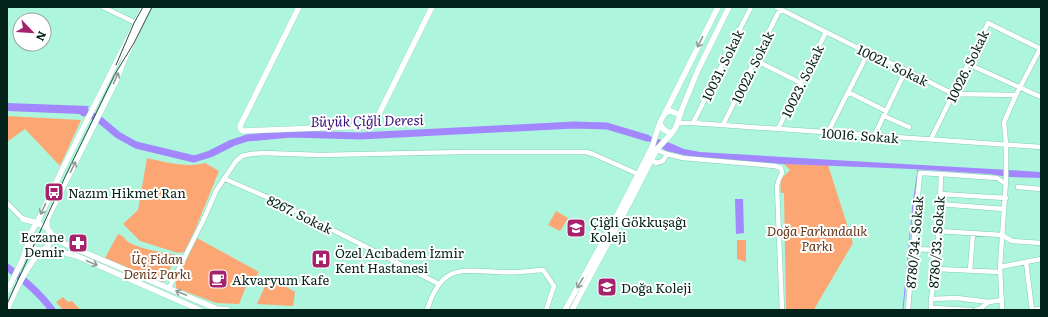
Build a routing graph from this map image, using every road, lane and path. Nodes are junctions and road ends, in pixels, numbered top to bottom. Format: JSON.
{"nodes":[{"id":1,"x":104,"y":7,"type":"edge"},
{"id":2,"x":144,"y":7,"type":"edge"},
{"id":3,"x":149,"y":7,"type":"edge"},
{"id":4,"x":299,"y":7,"type":"edge"},
{"id":5,"x":432,"y":7,"type":"edge"},
{"id":6,"x":718,"y":7,"type":"edge"},
{"id":7,"x":729,"y":7,"type":"edge"},
{"id":8,"x":751,"y":7,"type":"edge"},
{"id":9,"x":778,"y":8,"type":"edge"},
{"id":10,"x":138,"y":24,"type":"junction"},
{"id":11,"x":826,"y":32,"type":"junction"},
{"id":12,"x":1041,"y":49,"type":"edge"},
{"id":13,"x":759,"y":51,"type":"junction"},
{"id":14,"x":868,"y":53,"type":"junction"},
{"id":15,"x":968,"y":64,"type":"junction"},
{"id":16,"x":906,"y":70,"type":"junction"},
{"id":17,"x":801,"y":83,"type":"junction"},
{"id":18,"x":1020,"y":87,"type":"junction"},
{"id":19,"x":848,"y":92,"type":"junction"},
{"id":20,"x":953,"y":94,"type":"junction"},
{"id":21,"x":1016,"y":95,"type":"junction"},
{"id":22,"x":1041,"y":97,"type":"edge"},
{"id":23,"x":886,"y":110,"type":"junction"},
{"id":24,"x":664,"y":113,"type":"junction"},
{"id":25,"x":680,"y":115,"type":"junction"},
{"id":26,"x":884,"y":116,"type":"junction"},
{"id":27,"x":660,"y":122,"type":"junction"},
{"id":28,"x":678,"y":123,"type":"junction"},
{"id":29,"x":693,"y":123,"type":"junction"},
{"id":30,"x":723,"y":125,"type":"junction"},
{"id":31,"x":908,"y":127,"type":"dead end"},
{"id":32,"x":778,"y":129,"type":"junction"},
{"id":33,"x":828,"y":132,"type":"junction"},
{"id":34,"x":672,"y":133,"type":"junction"},
{"id":35,"x":874,"y":136,"type":"junction"},
{"id":36,"x":931,"y":139,"type":"junction"},
{"id":37,"x":1006,"y":144,"type":"junction"},
{"id":38,"x":1041,"y":147,"type":"edge"},
{"id":39,"x":655,"y":149,"type":"junction"},
{"id":40,"x":648,"y":154,"type":"junction"},
{"id":41,"x":667,"y":154,"type":"junction"},
{"id":42,"x":651,"y":160,"type":"junction"},
{"id":43,"x":638,"y":174,"type":"junction"},
{"id":44,"x":941,"y":174,"type":"junction"},
{"id":45,"x":225,"y":179,"type":"junction"},
{"id":46,"x":1006,"y":182,"type":"junction"},
{"id":47,"x":1018,"y":187,"type":"dead end"},
{"id":48,"x":1041,"y":189,"type":"edge"},
{"id":49,"x":940,"y":194,"type":"junction"},
{"id":50,"x":1006,"y":198,"type":"junction"},
{"id":51,"x":7,"y":203,"type":"edge"},
{"id":52,"x":940,"y":204,"type":"junction"},
{"id":53,"x":1004,"y":209,"type":"junction"},
{"id":54,"x":23,"y":219,"type":"junction"},
{"id":55,"x":37,"y":223,"type":"junction"},
{"id":56,"x":48,"y":230,"type":"junction"},
{"id":57,"x":938,"y":231,"type":"junction"},
{"id":58,"x":973,"y":234,"type":"junction"},
{"id":59,"x":1002,"y":235,"type":"junction"},
{"id":60,"x":30,"y":236,"type":"junction"},
{"id":61,"x":1041,"y":243,"type":"edge"},
{"id":62,"x":913,"y":249,"type":"junction"},
{"id":63,"x":42,"y":250,"type":"junction"},
{"id":64,"x":937,"y":250,"type":"junction"},
{"id":65,"x":1041,"y":259,"type":"edge"},
{"id":66,"x":1026,"y":262,"type":"junction"},
{"id":67,"x":936,"y":269,"type":"junction"},
{"id":68,"x":970,"y":270,"type":"junction"},
{"id":69,"x":1000,"y":270,"type":"junction"},
{"id":70,"x":439,"y":284,"type":"junction"},
{"id":71,"x":169,"y":288,"type":"junction"},
{"id":72,"x":7,"y":292,"type":"edge"},
{"id":73,"x":932,"y":298,"type":"junction"},
{"id":74,"x":989,"y":302,"type":"junction"},
{"id":75,"x":1003,"y":306,"type":"edge"},
{"id":76,"x":217,"y":309,"type":"edge"},
{"id":77,"x":931,"y":309,"type":"edge"},
{"id":78,"x":1041,"y":309,"type":"edge"},
{"id":79,"x":7,"y":310,"type":"edge"},
{"id":80,"x":200,"y":310,"type":"edge"},
{"id":81,"x":228,"y":310,"type":"edge"},
{"id":82,"x":427,"y":310,"type":"edge"},
{"id":83,"x":546,"y":310,"type":"edge"},
{"id":84,"x":565,"y":310,"type":"edge"},
{"id":85,"x":572,"y":310,"type":"edge"},
{"id":86,"x":782,"y":310,"type":"edge"},
{"id":87,"x":908,"y":310,"type":"edge"},
{"id":88,"x":971,"y":310,"type":"edge"},
{"id":89,"x":976,"y":310,"type":"edge"},
{"id":90,"x":1032,"y":310,"type":"edge"}],
"edges":[{"from":1,"to":10,"type":"street"},
{"from":2,"to":10,"type":"street"},
{"from":3,"to":10,"type":"street"},
{"from":4,"to":5,"type":"street"},
{"from":6,"to":24,"type":"street","one_way":true},
{"from":7,"to":25,"type":"street"},
{"from":8,"to":29,"type":"street","name":"10031. Sokak"},
{"from":9,"to":11,"type":"street","name":"10021. Sokak"},
{"from":9,"to":13,"type":"street","name":"10022. Sokak"},
{"from":10,"to":55,"type":"street","one_way":true},
{"from":56,"to":10,"type":"street","one_way":true},
{"from":11,"to":14,"type":"street","name":"10021. Sokak"},
{"from":11,"to":17,"type":"street","name":"10023. Sokak"},
{"from":12,"to":15,"type":"street","name":"10026. Sokak"},
{"from":12,"to":18,"type":"street"},
{"from":13,"to":17,"type":"street"},
{"from":13,"to":30,"type":"street","name":"10022. Sokak"},
{"from":14,"to":16,"type":"street","name":"10021. Sokak"},
{"from":14,"to":19,"type":"street"},
{"from":15,"to":18,"type":"street"},
{"from":15,"to":20,"type":"street","name":"10026. Sokak"},
{"from":16,"to":20,"type":"street","name":"10021. Sokak"},
{"from":16,"to":23,"type":"street"},
{"from":17,"to":32,"type":"street","name":"10023. Sokak"},
{"from":18,"to":21,"type":"street"},
{"from":18,"to":22,"type":"street"},
{"from":19,"to":23,"type":"street"},
{"from":19,"to":33,"type":"street"},
{"from":20,"to":21,"type":"street","name":"10021. Sokak"},
{"from":20,"to":36,"type":"street","name":"10026. Sokak"},
{"from":21,"to":37,"type":"street"},
{"from":23,"to":26,"type":"street"},
{"from":24,"to":25,"type":"street"},
{"from":24,"to":27,"type":"street"},
{"from":25,"to":28,"type":"street"},
{"from":26,"to":31,"type":"street"},
{"from":26,"to":35,"type":"street"},
{"from":27,"to":34,"type":"street"},
{"from":27,"to":39,"type":"street"},
{"from":28,"to":29,"type":"street","name":"10016. Sokak"},
{"from":28,"to":34,"type":"street"},
{"from":29,"to":30,"type":"street","name":"10016. Sokak"},
{"from":30,"to":32,"type":"street","name":"10016. Sokak"},
{"from":32,"to":33,"type":"street","name":"10016. Sokak"},
{"from":33,"to":35,"type":"street","name":"10016. Sokak"},
{"from":34,"to":39,"type":"street"},
{"from":35,"to":36,"type":"street","name":"10016. Sokak"},
{"from":36,"to":37,"type":"street","name":"10016. Sokak"},
{"from":37,"to":38,"type":"street","name":"10016. Sokak"},
{"from":37,"to":46,"type":"street"},
{"from":39,"to":40,"type":"street"},
{"from":39,"to":41,"type":"street"},
{"from":39,"to":42,"type":"street"},
{"from":40,"to":42,"type":"street"},
{"from":40,"to":43,"type":"street"},
{"from":41,"to":42,"type":"street"},
{"from":41,"to":86,"type":"street"},
{"from":42,"to":85,"type":"street"},
{"from":43,"to":45,"type":"street"},
{"from":43,"to":84,"type":"street","one_way":true},
{"from":44,"to":46,"type":"street"},
{"from":44,"to":49,"type":"street","name":"8780/33. Sokak"},
{"from":44,"to":62,"type":"street","name":"8780/34. Sokak"},
{"from":45,"to":70,"type":"street","name":"8267. Sokak"},
{"from":45,"to":71,"type":"street"},
{"from":46,"to":50,"type":"street"},
{"from":47,"to":48,"type":"street"},
{"from":49,"to":50,"type":"street"},
{"from":49,"to":52,"type":"street","name":"8780/33. Sokak"},
{"from":50,"to":53,"type":"street"},
{"from":51,"to":54,"type":"street"},
{"from":52,"to":53,"type":"street"},
{"from":52,"to":57,"type":"street","name":"8780/33. Sokak"},
{"from":53,"to":59,"type":"street"},
{"from":54,"to":55,"type":"street"},
{"from":54,"to":60,"type":"street"},
{"from":55,"to":56,"type":"street"},
{"from":55,"to":60,"type":"street"},
{"from":56,"to":63,"type":"street"},
{"from":56,"to":71,"type":"street"},
{"from":57,"to":58,"type":"street"},
{"from":57,"to":64,"type":"street","name":"8780/33. Sokak"},
{"from":58,"to":59,"type":"street"},
{"from":58,"to":68,"type":"street"},
{"from":59,"to":61,"type":"street"},
{"from":59,"to":69,"type":"street"},
{"from":60,"to":63,"type":"street"},
{"from":60,"to":72,"type":"street"},
{"from":62,"to":64,"type":"street"},
{"from":62,"to":87,"type":"street","name":"8780/34. Sokak"},
{"from":63,"to":79,"type":"street"},
{"from":63,"to":80,"type":"street","one_way":true},
{"from":64,"to":67,"type":"street","name":"8780/33. Sokak"},
{"from":65,"to":66,"type":"street"},
{"from":66,"to":69,"type":"street"},
{"from":66,"to":90,"type":"street"},
{"from":67,"to":68,"type":"street"},
{"from":67,"to":73,"type":"street","name":"8780/33. Sokak"},
{"from":68,"to":69,"type":"street"},
{"from":69,"to":75,"type":"street"},
{"from":70,"to":82,"type":"street"},
{"from":70,"to":83,"type":"street"},
{"from":76,"to":71,"type":"street","one_way":true},
{"from":73,"to":74,"type":"street"},
{"from":73,"to":77,"type":"street","name":"8780/33. Sokak"},
{"from":74,"to":75,"type":"street"},
{"from":74,"to":89,"type":"street"},
{"from":76,"to":81,"type":"street"},
{"from":77,"to":88,"type":"street"},
{"from":78,"to":90,"type":"street"}]}
